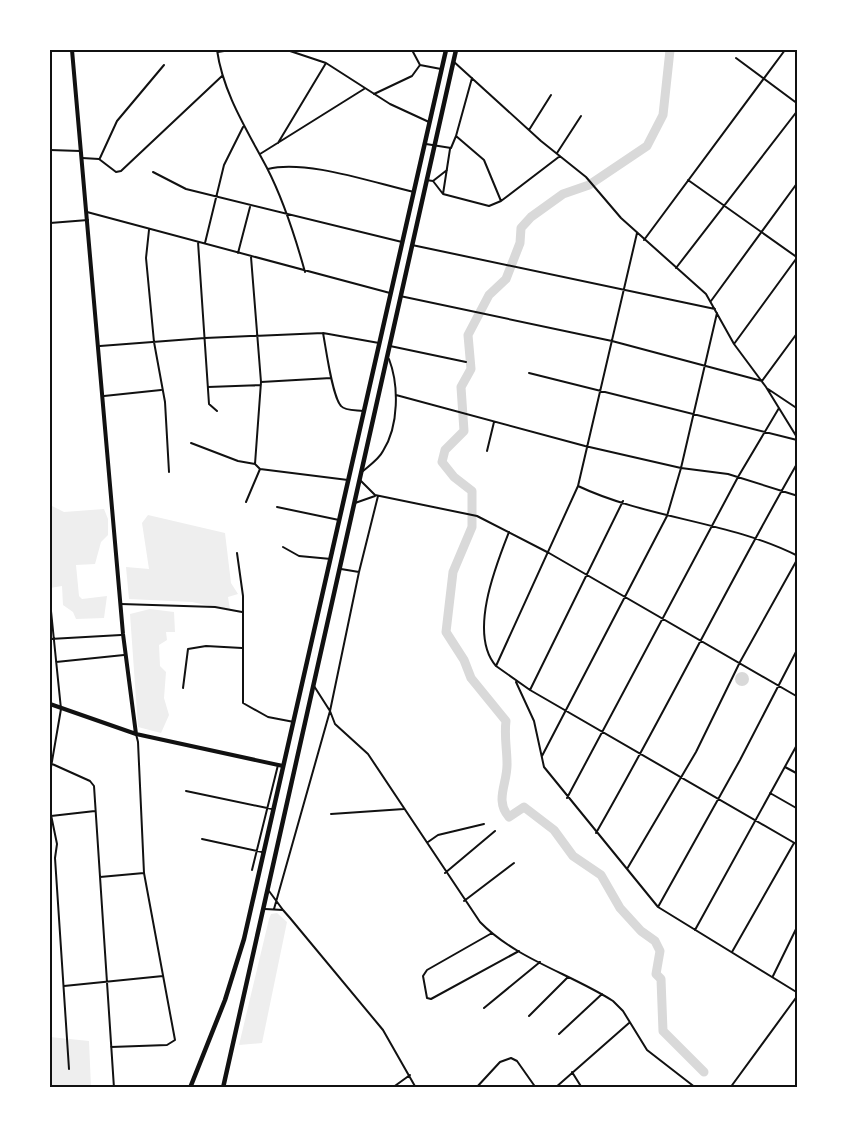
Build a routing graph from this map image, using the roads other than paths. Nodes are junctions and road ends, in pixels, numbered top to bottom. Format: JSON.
{"nodes":[{"id":1,"x":72,"y":50,"type":"edge"},
{"id":2,"x":230,"y":50,"type":"edge"},
{"id":3,"x":288,"y":50,"type":"edge"},
{"id":4,"x":412,"y":50,"type":"edge"},
{"id":5,"x":446,"y":50,"type":"edge"},
{"id":6,"x":456,"y":50,"type":"edge"},
{"id":7,"x":785,"y":50,"type":"edge"},
{"id":8,"x":217,"y":51,"type":"edge"},
{"id":9,"x":300,"y":51,"type":"edge"},
{"id":10,"x":736,"y":58,"type":"dead end"},
{"id":11,"x":453,"y":61,"type":"junction"},
{"id":12,"x":326,"y":63,"type":"junction"},
{"id":13,"x":164,"y":65,"type":"dead end"},
{"id":14,"x":420,"y":65,"type":"junction"},
{"id":15,"x":441,"y":69,"type":"junction"},
{"id":16,"x":222,"y":76,"type":"junction"},
{"id":17,"x":472,"y":78,"type":"junction"},
{"id":18,"x":763,"y":78,"type":"junction"},
{"id":19,"x":364,"y":88,"type":"junction"},
{"id":20,"x":374,"y":94,"type":"junction"},
{"id":21,"x":551,"y":95,"type":"dead end"},
{"id":22,"x":798,"y":104,"type":"edge"},
{"id":23,"x":798,"y":110,"type":"edge"},
{"id":24,"x":581,"y":116,"type":"dead end"},
{"id":25,"x":429,"y":122,"type":"junction"},
{"id":26,"x":243,"y":127,"type":"junction"},
{"id":27,"x":529,"y":130,"type":"junction"},
{"id":28,"x":456,"y":136,"type":"junction"},
{"id":29,"x":424,"y":144,"type":"junction"},
{"id":30,"x":276,"y":145,"type":"junction"},
{"id":31,"x":435,"y":145,"type":"junction"},
{"id":32,"x":451,"y":148,"type":"junction"},
{"id":33,"x":50,"y":150,"type":"edge"},
{"id":34,"x":81,"y":151,"type":"junction"},
{"id":35,"x":556,"y":153,"type":"junction"},
{"id":36,"x":260,"y":155,"type":"junction"},
{"id":37,"x":560,"y":156,"type":"junction"},
{"id":38,"x":82,"y":158,"type":"junction"},
{"id":39,"x":99,"y":159,"type":"junction"},
{"id":40,"x":268,"y":169,"type":"junction"},
{"id":41,"x":447,"y":170,"type":"junction"},
{"id":42,"x":153,"y":172,"type":"dead end"},
{"id":43,"x":426,"y":180,"type":"junction"},
{"id":44,"x":688,"y":180,"type":"junction"},
{"id":45,"x":433,"y":181,"type":"junction"},
{"id":46,"x":798,"y":182,"type":"edge"},
{"id":47,"x":414,"y":192,"type":"junction"},
{"id":48,"x":443,"y":194,"type":"junction"},
{"id":49,"x":217,"y":196,"type":"junction"},
{"id":50,"x":501,"y":201,"type":"junction"},
{"id":51,"x":723,"y":205,"type":"junction"},
{"id":52,"x":250,"y":206,"type":"junction"},
{"id":53,"x":87,"y":212,"type":"junction"},
{"id":54,"x":288,"y":215,"type":"junction"},
{"id":55,"x":88,"y":220,"type":"junction"},
{"id":56,"x":50,"y":223,"type":"edge"},
{"id":57,"x":149,"y":230,"type":"junction"},
{"id":58,"x":761,"y":232,"type":"junction"},
{"id":59,"x":637,"y":233,"type":"junction"},
{"id":60,"x":644,"y":240,"type":"junction"},
{"id":61,"x":198,"y":242,"type":"junction"},
{"id":62,"x":402,"y":242,"type":"junction"},
{"id":63,"x":205,"y":244,"type":"junction"},
{"id":64,"x":412,"y":245,"type":"junction"},
{"id":65,"x":238,"y":253,"type":"junction"},
{"id":66,"x":251,"y":257,"type":"junction"},
{"id":67,"x":797,"y":258,"type":"edge"},
{"id":68,"x":676,"y":268,"type":"junction"},
{"id":69,"x":305,"y":272,"type":"junction"},
{"id":70,"x":624,"y":290,"type":"junction"},
{"id":71,"x":390,"y":293,"type":"junction"},
{"id":72,"x":400,"y":296,"type":"junction"},
{"id":73,"x":711,"y":301,"type":"junction"},
{"id":74,"x":715,"y":309,"type":"junction"},
{"id":75,"x":717,"y":313,"type":"junction"},
{"id":76,"x":798,"y":332,"type":"edge"},
{"id":77,"x":323,"y":333,"type":"junction"},
{"id":78,"x":257,"y":335,"type":"junction"},
{"id":79,"x":205,"y":338,"type":"junction"},
{"id":80,"x":612,"y":341,"type":"junction"},
{"id":81,"x":154,"y":342,"type":"junction"},
{"id":82,"x":379,"y":344,"type":"junction"},
{"id":83,"x":734,"y":344,"type":"junction"},
{"id":84,"x":100,"y":346,"type":"junction"},
{"id":85,"x":390,"y":346,"type":"junction"},
{"id":86,"x":387,"y":357,"type":"junction"},
{"id":87,"x":466,"y":362,"type":"dead end"},
{"id":88,"x":705,"y":364,"type":"junction"},
{"id":89,"x":530,"y":373,"type":"dead end"},
{"id":90,"x":332,"y":378,"type":"junction"},
{"id":91,"x":762,"y":381,"type":"junction"},
{"id":92,"x":261,"y":384,"type":"junction"},
{"id":93,"x":208,"y":387,"type":"junction"},
{"id":94,"x":766,"y":387,"type":"junction"},
{"id":95,"x":161,"y":390,"type":"junction"},
{"id":96,"x":598,"y":392,"type":"junction"},
{"id":97,"x":396,"y":395,"type":"junction"},
{"id":98,"x":104,"y":396,"type":"junction"},
{"id":99,"x":779,"y":407,"type":"junction"},
{"id":100,"x":798,"y":409,"type":"edge"},
{"id":101,"x":217,"y":411,"type":"dead end"},
{"id":102,"x":363,"y":411,"type":"junction"},
{"id":103,"x":693,"y":413,"type":"junction"},
{"id":104,"x":494,"y":421,"type":"junction"},
{"id":105,"x":764,"y":431,"type":"junction"},
{"id":106,"x":798,"y":440,"type":"edge"},
{"id":107,"x":191,"y":443,"type":"dead end"},
{"id":108,"x":585,"y":446,"type":"junction"},
{"id":109,"x":487,"y":451,"type":"dead end"},
{"id":110,"x":798,"y":462,"type":"edge"},
{"id":111,"x":255,"y":464,"type":"junction"},
{"id":112,"x":681,"y":468,"type":"junction"},
{"id":113,"x":260,"y":469,"type":"junction"},
{"id":114,"x":362,"y":471,"type":"junction"},
{"id":115,"x":169,"y":472,"type":"dead end"},
{"id":116,"x":738,"y":477,"type":"junction"},
{"id":117,"x":348,"y":480,"type":"junction"},
{"id":118,"x":360,"y":480,"type":"junction"},
{"id":119,"x":578,"y":486,"type":"junction"},
{"id":120,"x":781,"y":492,"type":"junction"},
{"id":121,"x":377,"y":496,"type":"junction"},
{"id":122,"x":798,"y":496,"type":"edge"},
{"id":123,"x":623,"y":501,"type":"junction"},
{"id":124,"x":246,"y":502,"type":"dead end"},
{"id":125,"x":355,"y":503,"type":"junction"},
{"id":126,"x":277,"y":507,"type":"dead end"},
{"id":127,"x":667,"y":516,"type":"junction"},
{"id":128,"x":339,"y":520,"type":"junction"},
{"id":129,"x":713,"y":526,"type":"junction"},
{"id":130,"x":509,"y":532,"type":"junction"},
{"id":131,"x":756,"y":537,"type":"junction"},
{"id":132,"x":283,"y":547,"type":"dead end"},
{"id":133,"x":237,"y":553,"type":"dead end"},
{"id":134,"x":549,"y":553,"type":"junction"},
{"id":135,"x":798,"y":557,"type":"edge"},
{"id":136,"x":331,"y":559,"type":"junction"},
{"id":137,"x":340,"y":568,"type":"junction"},
{"id":138,"x":359,"y":572,"type":"junction"},
{"id":139,"x":586,"y":574,"type":"junction"},
{"id":140,"x":625,"y":596,"type":"junction"},
{"id":141,"x":121,"y":604,"type":"junction"},
{"id":142,"x":51,"y":611,"type":"dead end"},
{"id":143,"x":242,"y":612,"type":"junction"},
{"id":144,"x":663,"y":618,"type":"junction"},
{"id":145,"x":123,"y":634,"type":"junction"},
{"id":146,"x":700,"y":638,"type":"junction"},
{"id":147,"x":50,"y":639,"type":"edge"},
{"id":148,"x":54,"y":639,"type":"junction"},
{"id":149,"x":242,"y":648,"type":"junction"},
{"id":150,"x":798,"y":648,"type":"edge"},
{"id":151,"x":126,"y":655,"type":"junction"},
{"id":152,"x":56,"y":662,"type":"junction"},
{"id":153,"x":740,"y":662,"type":"junction"},
{"id":154,"x":496,"y":666,"type":"junction"},
{"id":155,"x":515,"y":680,"type":"junction"},
{"id":156,"x":778,"y":685,"type":"junction"},
{"id":157,"x":314,"y":686,"type":"junction"},
{"id":158,"x":183,"y":688,"type":"dead end"},
{"id":159,"x":530,"y":690,"type":"junction"},
{"id":160,"x":798,"y":697,"type":"edge"},
{"id":161,"x":50,"y":705,"type":"edge"},
{"id":162,"x":61,"y":709,"type":"junction"},
{"id":163,"x":565,"y":709,"type":"junction"},
{"id":164,"x":330,"y":711,"type":"junction"},
{"id":165,"x":294,"y":722,"type":"junction"},
{"id":166,"x":603,"y":732,"type":"junction"},
{"id":167,"x":136,"y":734,"type":"junction"},
{"id":168,"x":798,"y":743,"type":"edge"},
{"id":169,"x":642,"y":753,"type":"junction"},
{"id":170,"x":542,"y":756,"type":"junction"},
{"id":171,"x":50,"y":764,"type":"edge"},
{"id":172,"x":278,"y":765,"type":"junction"},
{"id":173,"x":284,"y":767,"type":"junction"},
{"id":174,"x":784,"y":767,"type":"junction"},
{"id":175,"x":50,"y":773,"type":"edge"},
{"id":176,"x":798,"y":774,"type":"edge"},
{"id":177,"x":680,"y":776,"type":"junction"},
{"id":178,"x":186,"y":791,"type":"dead end"},
{"id":179,"x":770,"y":793,"type":"junction"},
{"id":180,"x":567,"y":798,"type":"junction"},
{"id":181,"x":718,"y":799,"type":"junction"},
{"id":182,"x":268,"y":808,"type":"junction"},
{"id":183,"x":404,"y":809,"type":"junction"},
{"id":184,"x":798,"y":809,"type":"edge"},
{"id":185,"x":50,"y":810,"type":"edge"},
{"id":186,"x":275,"y":810,"type":"junction"},
{"id":187,"x":95,"y":811,"type":"junction"},
{"id":188,"x":331,"y":814,"type":"dead end"},
{"id":189,"x":51,"y":816,"type":"junction"},
{"id":190,"x":755,"y":820,"type":"junction"},
{"id":191,"x":484,"y":824,"type":"dead end"},
{"id":192,"x":495,"y":831,"type":"dead end"},
{"id":193,"x":596,"y":833,"type":"junction"},
{"id":194,"x":202,"y":839,"type":"dead end"},
{"id":195,"x":427,"y":843,"type":"junction"},
{"id":196,"x":796,"y":844,"type":"edge"},
{"id":197,"x":256,"y":850,"type":"junction"},
{"id":198,"x":265,"y":853,"type":"junction"},
{"id":199,"x":514,"y":863,"type":"dead end"},
{"id":200,"x":627,"y":869,"type":"junction"},
{"id":201,"x":252,"y":870,"type":"dead end"},
{"id":202,"x":144,"y":873,"type":"junction"},
{"id":203,"x":445,"y":873,"type":"junction"},
{"id":204,"x":100,"y":877,"type":"junction"},
{"id":205,"x":267,"y":887,"type":"junction"},
{"id":206,"x":464,"y":901,"type":"junction"},
{"id":207,"x":276,"y":902,"type":"junction"},
{"id":208,"x":658,"y":907,"type":"junction"},
{"id":209,"x":274,"y":909,"type":"junction"},
{"id":210,"x":262,"y":910,"type":"junction"},
{"id":211,"x":283,"y":910,"type":"junction"},
{"id":212,"x":798,"y":925,"type":"edge"},
{"id":213,"x":695,"y":930,"type":"junction"},
{"id":214,"x":492,"y":933,"type":"junction"},
{"id":215,"x":519,"y":951,"type":"junction"},
{"id":216,"x":732,"y":952,"type":"junction"},
{"id":217,"x":540,"y":962,"type":"junction"},
{"id":218,"x":163,"y":976,"type":"junction"},
{"id":219,"x":773,"y":976,"type":"junction"},
{"id":220,"x":568,"y":977,"type":"junction"},
{"id":221,"x":109,"y":981,"type":"junction"},
{"id":222,"x":64,"y":986,"type":"junction"},
{"id":223,"x":602,"y":994,"type":"junction"},
{"id":224,"x":798,"y":994,"type":"edge"},
{"id":225,"x":484,"y":1008,"type":"dead end"},
{"id":226,"x":529,"y":1016,"type":"dead end"},
{"id":227,"x":629,"y":1023,"type":"junction"},
{"id":228,"x":559,"y":1034,"type":"dead end"},
{"id":229,"x":111,"y":1047,"type":"junction"},
{"id":230,"x":69,"y":1069,"type":"dead end"},
{"id":231,"x":572,"y":1072,"type":"junction"},
{"id":232,"x":410,"y":1075,"type":"junction"},
{"id":233,"x":114,"y":1088,"type":"edge"},
{"id":234,"x":190,"y":1088,"type":"edge"},
{"id":235,"x":223,"y":1088,"type":"edge"},
{"id":236,"x":392,"y":1088,"type":"edge"},
{"id":237,"x":416,"y":1088,"type":"edge"},
{"id":238,"x":476,"y":1088,"type":"edge"},
{"id":239,"x":536,"y":1088,"type":"edge"},
{"id":240,"x":555,"y":1088,"type":"edge"},
{"id":241,"x":582,"y":1088,"type":"edge"},
{"id":242,"x":696,"y":1088,"type":"edge"},
{"id":243,"x":730,"y":1088,"type":"edge"}],
"edges":[{"from":1,"to":34,"type":"main road"},
{"from":2,"to":8,"type":"street"},
{"from":3,"to":9,"type":"street"},
{"from":4,"to":14,"type":"street"},
{"from":5,"to":15,"type":"highway"},
{"from":6,"to":11,"type":"highway"},
{"from":7,"to":18,"type":"street"},
{"from":8,"to":16,"type":"street"},
{"from":9,"to":12,"type":"street"},
{"from":10,"to":18,"type":"street"},
{"from":11,"to":17,"type":"street"},
{"from":11,"to":31,"type":"highway"},
{"from":12,"to":19,"type":"street"},
{"from":12,"to":30,"type":"street"},
{"from":13,"to":39,"type":"street"},
{"from":14,"to":15,"type":"street"},
{"from":14,"to":20,"type":"street"},
{"from":15,"to":25,"type":"highway"},
{"from":16,"to":26,"type":"street"},
{"from":16,"to":39,"type":"street"},
{"from":17,"to":27,"type":"street"},
{"from":17,"to":28,"type":"street"},
{"from":18,"to":22,"type":"street"},
{"from":18,"to":44,"type":"street"},
{"from":19,"to":20,"type":"street"},
{"from":19,"to":30,"type":"street"},
{"from":20,"to":25,"type":"street"},
{"from":21,"to":27,"type":"street"},
{"from":23,"to":51,"type":"street"},
{"from":24,"to":35,"type":"street"},
{"from":25,"to":29,"type":"highway"},
{"from":26,"to":36,"type":"street"},
{"from":26,"to":49,"type":"street"},
{"from":27,"to":35,"type":"street"},
{"from":28,"to":32,"type":"street"},
{"from":28,"to":50,"type":"street"},
{"from":29,"to":31,"type":"street"},
{"from":29,"to":47,"type":"highway"},
{"from":30,"to":36,"type":"street"},
{"from":31,"to":32,"type":"street"},
{"from":31,"to":43,"type":"highway"},
{"from":32,"to":41,"type":"street"},
{"from":33,"to":34,"type":"street"},
{"from":34,"to":38,"type":"main road"},
{"from":35,"to":37,"type":"street"},
{"from":36,"to":40,"type":"street"},
{"from":37,"to":50,"type":"street"},
{"from":37,"to":59,"type":"street"},
{"from":38,"to":39,"type":"street"},
{"from":38,"to":53,"type":"main road"},
{"from":40,"to":47,"type":"street"},
{"from":40,"to":54,"type":"street"},
{"from":41,"to":45,"type":"street"},
{"from":41,"to":48,"type":"street"},
{"from":42,"to":49,"type":"street"},
{"from":43,"to":45,"type":"street"},
{"from":43,"to":64,"type":"highway"},
{"from":44,"to":51,"type":"street"},
{"from":44,"to":60,"type":"street"},
{"from":45,"to":48,"type":"street"},
{"from":46,"to":58,"type":"street"},
{"from":47,"to":62,"type":"highway"},
{"from":48,"to":50,"type":"street"},
{"from":49,"to":52,"type":"street"},
{"from":49,"to":63,"type":"street"},
{"from":51,"to":58,"type":"street"},
{"from":51,"to":68,"type":"street"},
{"from":52,"to":54,"type":"street"},
{"from":52,"to":65,"type":"street"},
{"from":53,"to":55,"type":"main road"},
{"from":53,"to":57,"type":"street"},
{"from":54,"to":62,"type":"street"},
{"from":54,"to":69,"type":"street"},
{"from":55,"to":56,"type":"street"},
{"from":55,"to":84,"type":"main road"},
{"from":57,"to":61,"type":"street"},
{"from":57,"to":81,"type":"street"},
{"from":58,"to":67,"type":"street"},
{"from":58,"to":73,"type":"street"},
{"from":59,"to":60,"type":"street"},
{"from":59,"to":70,"type":"street"},
{"from":60,"to":68,"type":"street"},
{"from":61,"to":63,"type":"street"},
{"from":61,"to":79,"type":"street"},
{"from":62,"to":71,"type":"highway"},
{"from":63,"to":65,"type":"street"},
{"from":64,"to":70,"type":"street"},
{"from":64,"to":72,"type":"highway"},
{"from":65,"to":66,"type":"street"},
{"from":66,"to":69,"type":"street"},
{"from":66,"to":78,"type":"street"},
{"from":67,"to":83,"type":"street"},
{"from":68,"to":73,"type":"street"},
{"from":69,"to":71,"type":"street"},
{"from":70,"to":74,"type":"street"},
{"from":70,"to":80,"type":"street"},
{"from":71,"to":82,"type":"highway"},
{"from":72,"to":80,"type":"street"},
{"from":72,"to":85,"type":"highway"},
{"from":73,"to":74,"type":"street"},
{"from":74,"to":75,"type":"street"},
{"from":75,"to":83,"type":"street"},
{"from":75,"to":88,"type":"street"},
{"from":76,"to":91,"type":"street"},
{"from":77,"to":78,"type":"street"},
{"from":77,"to":82,"type":"street"},
{"from":77,"to":90,"type":"street"},
{"from":78,"to":79,"type":"street"},
{"from":78,"to":92,"type":"street"},
{"from":79,"to":81,"type":"street"},
{"from":79,"to":93,"type":"street"},
{"from":80,"to":88,"type":"street"},
{"from":80,"to":96,"type":"street"},
{"from":81,"to":84,"type":"street"},
{"from":81,"to":95,"type":"street"},
{"from":82,"to":102,"type":"highway"},
{"from":83,"to":91,"type":"street"},
{"from":84,"to":98,"type":"main road"},
{"from":85,"to":86,"type":"highway"},
{"from":85,"to":87,"type":"street"},
{"from":86,"to":97,"type":"street"},
{"from":86,"to":114,"type":"highway"},
{"from":88,"to":91,"type":"street"},
{"from":88,"to":103,"type":"street"},
{"from":89,"to":96,"type":"street"},
{"from":90,"to":92,"type":"street"},
{"from":90,"to":102,"type":"street"},
{"from":91,"to":94,"type":"street"},
{"from":92,"to":93,"type":"street"},
{"from":92,"to":111,"type":"street"},
{"from":93,"to":101,"type":"street"},
{"from":94,"to":99,"type":"street"},
{"from":94,"to":100,"type":"street"},
{"from":95,"to":98,"type":"street"},
{"from":95,"to":115,"type":"street"},
{"from":96,"to":103,"type":"street"},
{"from":96,"to":108,"type":"street"},
{"from":97,"to":104,"type":"street"},
{"from":97,"to":114,"type":"street"},
{"from":98,"to":141,"type":"main road"},
{"from":99,"to":105,"type":"street"},
{"from":99,"to":106,"type":"street"},
{"from":102,"to":117,"type":"highway"},
{"from":103,"to":105,"type":"street"},
{"from":103,"to":112,"type":"street"},
{"from":104,"to":108,"type":"street"},
{"from":104,"to":109,"type":"street"},
{"from":105,"to":106,"type":"street"},
{"from":105,"to":116,"type":"street"},
{"from":107,"to":111,"type":"street"},
{"from":108,"to":112,"type":"street"},
{"from":108,"to":119,"type":"street"},
{"from":110,"to":120,"type":"street"},
{"from":111,"to":113,"type":"street"},
{"from":112,"to":116,"type":"street"},
{"from":112,"to":127,"type":"street"},
{"from":113,"to":117,"type":"street"},
{"from":113,"to":124,"type":"street"},
{"from":114,"to":118,"type":"highway"},
{"from":116,"to":120,"type":"street"},
{"from":116,"to":129,"type":"street"},
{"from":117,"to":128,"type":"highway"},
{"from":118,"to":121,"type":"street"},
{"from":118,"to":125,"type":"highway"},
{"from":119,"to":123,"type":"street"},
{"from":119,"to":134,"type":"street"},
{"from":120,"to":122,"type":"street"},
{"from":120,"to":131,"type":"street"},
{"from":121,"to":125,"type":"street"},
{"from":121,"to":130,"type":"street"},
{"from":121,"to":138,"type":"street"},
{"from":123,"to":127,"type":"street"},
{"from":123,"to":139,"type":"street"},
{"from":125,"to":137,"type":"highway"},
{"from":126,"to":128,"type":"street"},
{"from":127,"to":129,"type":"street"},
{"from":127,"to":140,"type":"street"},
{"from":128,"to":136,"type":"highway"},
{"from":129,"to":131,"type":"street"},
{"from":129,"to":144,"type":"street"},
{"from":130,"to":134,"type":"street"},
{"from":130,"to":154,"type":"street"},
{"from":131,"to":135,"type":"street"},
{"from":131,"to":146,"type":"street"},
{"from":132,"to":136,"type":"street"},
{"from":133,"to":143,"type":"street"},
{"from":134,"to":139,"type":"street"},
{"from":134,"to":154,"type":"street"},
{"from":135,"to":153,"type":"street"},
{"from":136,"to":165,"type":"highway"},
{"from":137,"to":138,"type":"street"},
{"from":137,"to":157,"type":"highway"},
{"from":138,"to":164,"type":"street"},
{"from":139,"to":140,"type":"street"},
{"from":139,"to":159,"type":"street"},
{"from":140,"to":144,"type":"street"},
{"from":140,"to":163,"type":"street"},
{"from":141,"to":143,"type":"street"},
{"from":141,"to":145,"type":"main road"},
{"from":142,"to":148,"type":"street"},
{"from":143,"to":149,"type":"street"},
{"from":144,"to":146,"type":"street"},
{"from":144,"to":166,"type":"street"},
{"from":145,"to":148,"type":"street"},
{"from":145,"to":151,"type":"main road"},
{"from":146,"to":153,"type":"street"},
{"from":146,"to":169,"type":"street"},
{"from":147,"to":148,"type":"street"},
{"from":148,"to":152,"type":"street"},
{"from":149,"to":158,"type":"street"},
{"from":149,"to":165,"type":"street"},
{"from":150,"to":156,"type":"street"},
{"from":151,"to":152,"type":"street"},
{"from":151,"to":167,"type":"main road"},
{"from":152,"to":162,"type":"street"},
{"from":153,"to":156,"type":"street"},
{"from":153,"to":177,"type":"street"},
{"from":154,"to":155,"type":"street"},
{"from":155,"to":159,"type":"street"},
{"from":155,"to":170,"type":"street"},
{"from":156,"to":160,"type":"street"},
{"from":156,"to":181,"type":"street"},
{"from":157,"to":164,"type":"street"},
{"from":157,"to":205,"type":"highway"},
{"from":159,"to":163,"type":"street"},
{"from":161,"to":162,"type":"main road"},
{"from":162,"to":167,"type":"main road"},
{"from":162,"to":171,"type":"street"},
{"from":163,"to":166,"type":"street"},
{"from":163,"to":170,"type":"street"},
{"from":164,"to":183,"type":"street"},
{"from":164,"to":207,"type":"street"},
{"from":165,"to":173,"type":"highway"},
{"from":166,"to":169,"type":"street"},
{"from":166,"to":180,"type":"street"},
{"from":167,"to":172,"type":"main road"},
{"from":167,"to":202,"type":"street"},
{"from":168,"to":174,"type":"street"},
{"from":169,"to":177,"type":"street"},
{"from":169,"to":193,"type":"street"},
{"from":170,"to":180,"type":"street"},
{"from":171,"to":175,"type":"street"},
{"from":171,"to":187,"type":"street"},
{"from":172,"to":173,"type":"main road"},
{"from":172,"to":182,"type":"street"},
{"from":173,"to":186,"type":"highway"},
{"from":174,"to":176,"type":"street"},
{"from":174,"to":179,"type":"street"},
{"from":177,"to":181,"type":"street"},
{"from":177,"to":200,"type":"street"},
{"from":178,"to":182,"type":"street"},
{"from":179,"to":184,"type":"street"},
{"from":179,"to":190,"type":"street"},
{"from":180,"to":193,"type":"street"},
{"from":181,"to":190,"type":"street"},
{"from":181,"to":208,"type":"street"},
{"from":182,"to":186,"type":"street"},
{"from":182,"to":197,"type":"street"},
{"from":183,"to":188,"type":"street"},
{"from":183,"to":195,"type":"street"},
{"from":185,"to":189,"type":"street"},
{"from":186,"to":198,"type":"highway"},
{"from":187,"to":189,"type":"street"},
{"from":187,"to":204,"type":"street"},
{"from":189,"to":222,"type":"street"},
{"from":190,"to":196,"type":"street"},
{"from":190,"to":213,"type":"street"},
{"from":191,"to":195,"type":"street"},
{"from":192,"to":203,"type":"street"},
{"from":193,"to":200,"type":"street"},
{"from":194,"to":197,"type":"street"},
{"from":195,"to":203,"type":"street"},
{"from":196,"to":216,"type":"street"},
{"from":197,"to":198,"type":"street"},
{"from":197,"to":201,"type":"street"},
{"from":198,"to":234,"type":"highway"},
{"from":199,"to":206,"type":"street"},
{"from":200,"to":208,"type":"street"},
{"from":202,"to":204,"type":"street"},
{"from":202,"to":218,"type":"street"},
{"from":203,"to":206,"type":"street"},
{"from":204,"to":221,"type":"street"},
{"from":205,"to":207,"type":"street"},
{"from":205,"to":210,"type":"highway"},
{"from":206,"to":214,"type":"street"},
{"from":207,"to":209,"type":"street"},
{"from":207,"to":211,"type":"street"},
{"from":208,"to":213,"type":"street"},
{"from":209,"to":210,"type":"street"},
{"from":209,"to":211,"type":"street"},
{"from":210,"to":235,"type":"highway"},
{"from":211,"to":232,"type":"street"},
{"from":212,"to":219,"type":"street"},
{"from":213,"to":216,"type":"street"},
{"from":214,"to":215,"type":"street"},
{"from":214,"to":215,"type":"street"},
{"from":215,"to":217,"type":"street"},
{"from":216,"to":219,"type":"street"},
{"from":217,"to":220,"type":"street"},
{"from":217,"to":225,"type":"street"},
{"from":218,"to":221,"type":"street"},
{"from":218,"to":229,"type":"street"},
{"from":219,"to":224,"type":"street"},
{"from":220,"to":223,"type":"street"},
{"from":220,"to":226,"type":"street"},
{"from":221,"to":222,"type":"street"},
{"from":221,"to":229,"type":"street"},
{"from":222,"to":230,"type":"street"},
{"from":223,"to":227,"type":"street"},
{"from":223,"to":228,"type":"street"},
{"from":224,"to":243,"type":"street"},
{"from":227,"to":231,"type":"street"},
{"from":227,"to":242,"type":"street"},
{"from":229,"to":233,"type":"street"},
{"from":231,"to":240,"type":"street"},
{"from":231,"to":241,"type":"street"},
{"from":232,"to":236,"type":"street"},
{"from":232,"to":237,"type":"street"},
{"from":238,"to":239,"type":"street"}]}
